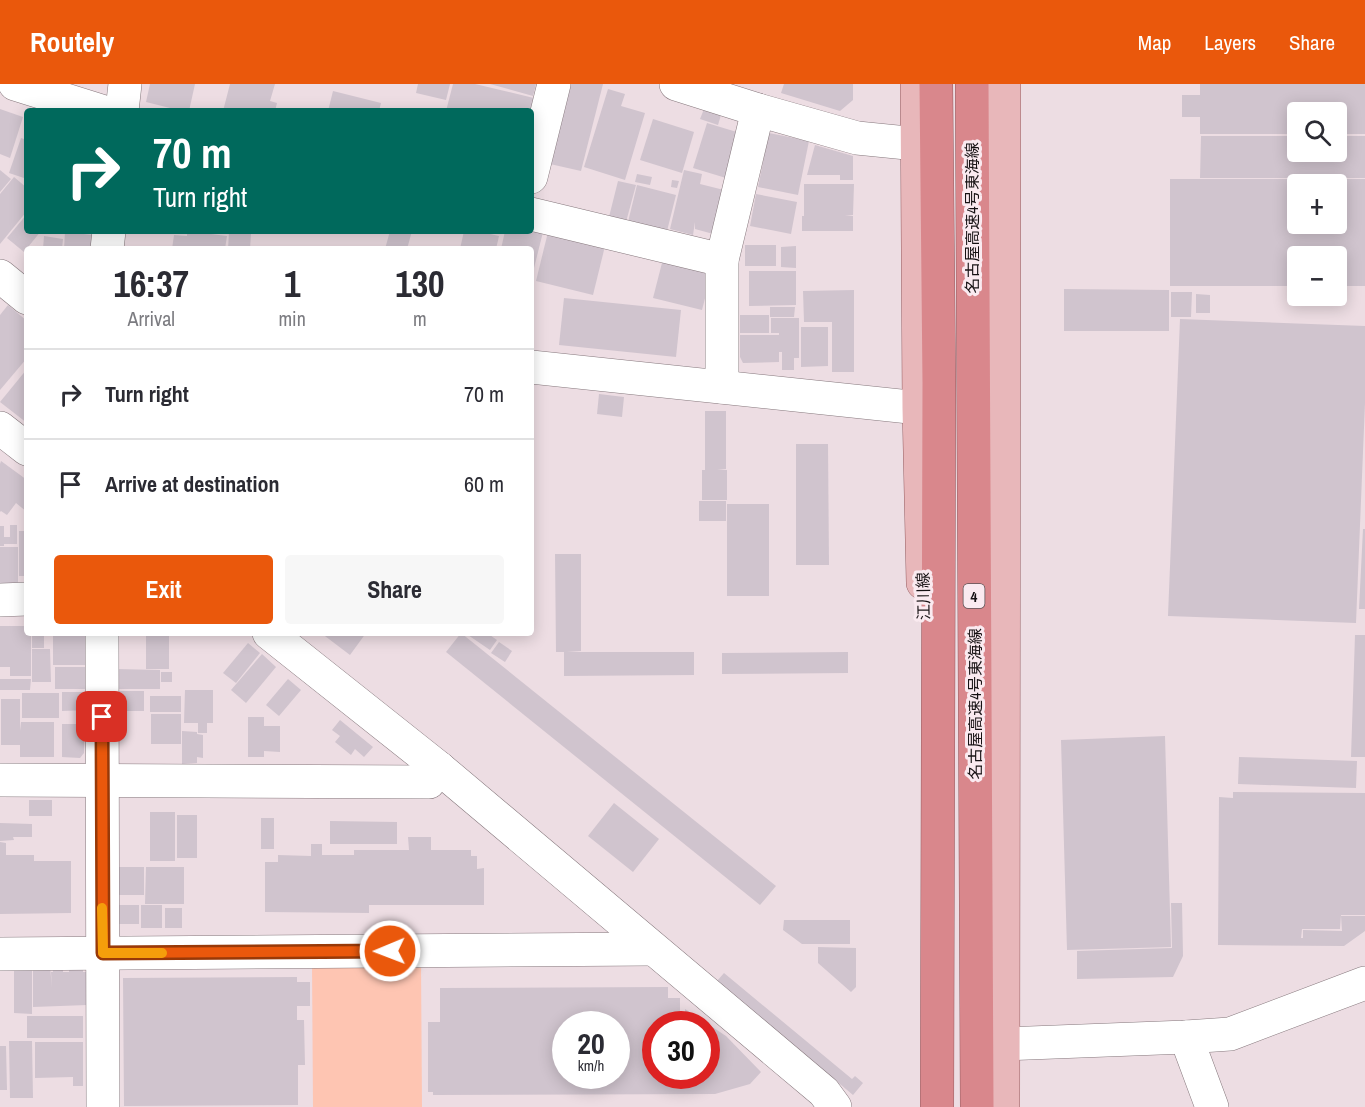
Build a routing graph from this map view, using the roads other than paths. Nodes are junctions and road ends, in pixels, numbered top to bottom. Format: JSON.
{"nodes":[{"id":1,"x":15,"y":84,"type":"edge"},
{"id":2,"x":124,"y":84,"type":"edge"},
{"id":3,"x":554,"y":84,"type":"edge"},
{"id":4,"x":676,"y":84,"type":"edge"},
{"id":5,"x":917,"y":84,"type":"edge"},
{"id":6,"x":936,"y":84,"type":"edge"},
{"id":7,"x":972,"y":84,"type":"edge"},
{"id":8,"x":1004,"y":84,"type":"edge"},
{"id":9,"x":91,"y":108,"type":"edge"},
{"id":10,"x":122,"y":108,"type":"edge"},
{"id":11,"x":758,"y":110,"type":"junction"},
{"id":12,"x":917,"y":144,"type":"junction"},
{"id":13,"x":534,"y":165,"type":"edge"},
{"id":14,"x":534,"y":215,"type":"edge"},
{"id":15,"x":722,"y":260,"type":"junction"},
{"id":16,"x":0,"y":276,"type":"edge"},
{"id":17,"x":24,"y":296,"type":"edge"},
{"id":18,"x":534,"y":367,"type":"edge"},
{"id":19,"x":722,"y":387,"type":"junction"},
{"id":20,"x":919,"y":408,"type":"junction"},
{"id":21,"x":0,"y":428,"type":"edge"},
{"id":22,"x":24,"y":447,"type":"edge"},
{"id":23,"x":0,"y":600,"type":"edge"},
{"id":24,"x":24,"y":600,"type":"edge"},
{"id":25,"x":102,"y":636,"type":"edge"},
{"id":26,"x":273,"y":636,"type":"edge"},
{"id":27,"x":439,"y":768,"type":"junction"},
{"id":28,"x":0,"y":780,"type":"edge"},
{"id":29,"x":102,"y":780,"type":"junction"},
{"id":30,"x":652,"y":949,"type":"junction"},
{"id":31,"x":103,"y":953,"type":"junction"},
{"id":32,"x":0,"y":954,"type":"edge"},
{"id":33,"x":1365,"y":983,"type":"edge"},
{"id":34,"x":1186,"y":1037,"type":"junction"},
{"id":35,"x":1004,"y":1044,"type":"junction"},
{"id":36,"x":103,"y":1107,"type":"edge"},
{"id":37,"x":835,"y":1107,"type":"edge"},
{"id":38,"x":937,"y":1107,"type":"edge"},
{"id":39,"x":977,"y":1107,"type":"edge"},
{"id":40,"x":1002,"y":1107,"type":"edge"},
{"id":41,"x":1212,"y":1107,"type":"edge"}],
"edges":[{"from":1,"to":9,"type":"street"},
{"from":2,"to":10,"type":"street"},
{"from":3,"to":13,"type":"street"},
{"from":4,"to":11,"type":"street"},
{"from":5,"to":12,"type":"main road","name":"江川線"},
{"from":6,"to":38,"type":"highway","name":"名古屋高速4号東海線"},
{"from":7,"to":39,"type":"highway","name":"名古屋高速4号東海線","number":"4"},
{"from":8,"to":35,"type":"main road"},
{"from":11,"to":12,"type":"street"},
{"from":11,"to":15,"type":"street"},
{"from":12,"to":20,"type":"main road","name":"江川線"},
{"from":14,"to":15,"type":"street"},
{"from":15,"to":19,"type":"street"},
{"from":16,"to":17,"type":"street"},
{"from":18,"to":19,"type":"street"},
{"from":19,"to":20,"type":"street"},
{"from":20,"to":38,"type":"main road","name":"江川線"},
{"from":21,"to":22,"type":"street"},
{"from":23,"to":24,"type":"street"},
{"from":25,"to":29,"type":"street"},
{"from":26,"to":27,"type":"street"},
{"from":27,"to":29,"type":"street"},
{"from":27,"to":30,"type":"street"},
{"from":28,"to":29,"type":"street"},
{"from":29,"to":31,"type":"street"},
{"from":30,"to":31,"type":"street"},
{"from":30,"to":37,"type":"street"},
{"from":31,"to":32,"type":"street"},
{"from":31,"to":36,"type":"street"},
{"from":33,"to":34,"type":"street"},
{"from":34,"to":35,"type":"street"},
{"from":34,"to":41,"type":"street"},
{"from":35,"to":40,"type":"main road"}]}
